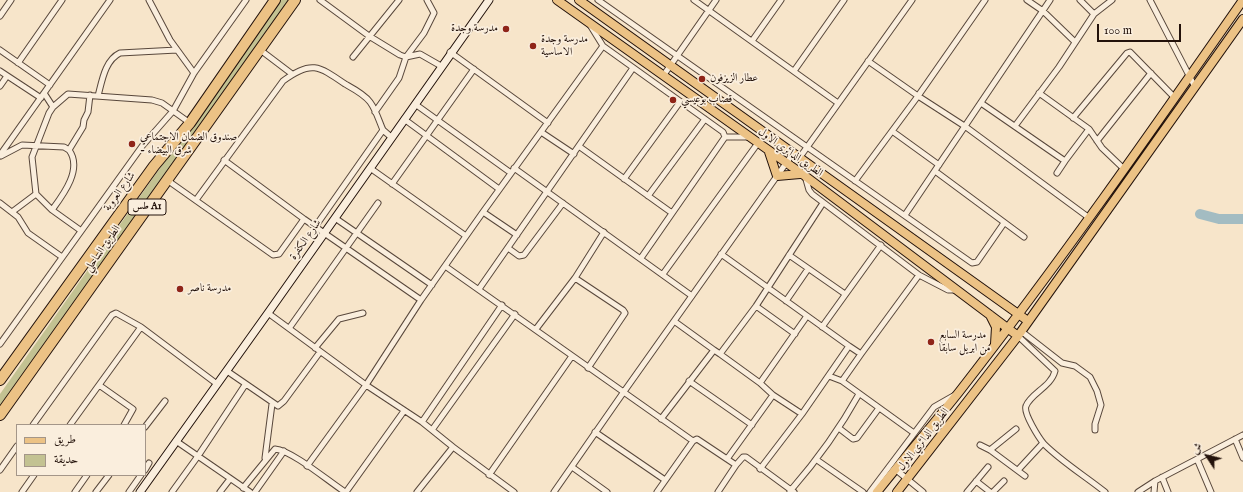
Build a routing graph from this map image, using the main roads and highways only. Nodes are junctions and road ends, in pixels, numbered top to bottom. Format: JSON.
{"nodes":[{"id":1,"x":275,"y":0,"type":"edge"},
{"id":2,"x":295,"y":0,"type":"edge"},
{"id":3,"x":557,"y":0,"type":"edge"},
{"id":4,"x":579,"y":0,"type":"edge"},
{"id":5,"x":1243,"y":0,"type":"edge"},
{"id":6,"x":1243,"y":19,"type":"edge"},
{"id":7,"x":1240,"y":27,"type":"edge"},
{"id":8,"x":767,"y":150,"type":"junction"},
{"id":9,"x":803,"y":175,"type":"junction"},
{"id":10,"x":986,"y":310,"type":"junction"},
{"id":11,"x":1018,"y":314,"type":"junction"},
{"id":12,"x":1028,"y":321,"type":"junction"},
{"id":13,"x":1008,"y":328,"type":"junction"},
{"id":14,"x":1020,"y":334,"type":"junction"},
{"id":15,"x":994,"y":346,"type":"junction"},
{"id":16,"x":0,"y":380,"type":"edge"},
{"id":17,"x":949,"y":404,"type":"junction"},
{"id":18,"x":960,"y":412,"type":"junction"},
{"id":19,"x":0,"y":415,"type":"edge"},
{"id":20,"x":877,"y":492,"type":"edge"},
{"id":21,"x":897,"y":492,"type":"edge"}],
"edges":[{"from":1,"to":16,"type":"highway","name":"شارع العروبة","number":"طس A1"},
{"from":2,"to":19,"type":"highway","name":"الطريق الساحلي","number":"طس A1"},
{"from":3,"to":8,"type":"main road","name":"الطريق الدائري الاول"},
{"from":4,"to":11,"type":"main road","name":"الطريق الدائري الاول"},
{"from":5,"to":11,"type":"main road"},
{"from":6,"to":7,"type":"main road"},
{"from":7,"to":12,"type":"main road"},
{"from":8,"to":9,"type":"main road","name":"الطريق الدائري الاول"},
{"from":8,"to":9,"type":"main road"},
{"from":9,"to":10,"type":"main road","name":"الطريق الدائري الاول"},
{"from":10,"to":13,"type":"main road","name":"الطريق الدائري الاول"},
{"from":10,"to":15,"type":"main road"},
{"from":11,"to":12,"type":"main road","name":"الطريق الدائري الاول"},
{"from":11,"to":13,"type":"main road"},
{"from":12,"to":14,"type":"main road"},
{"from":13,"to":14,"type":"main road","name":"الطريق الدائري الاول"},
{"from":13,"to":15,"type":"main road","name":"الطريق الدائري الاول"},
{"from":14,"to":18,"type":"main road","name":"الطريق الدائري الاول"},
{"from":15,"to":17,"type":"main road","name":"الطريق الدائري الاول"},
{"from":17,"to":18,"type":"main road"},
{"from":17,"to":20,"type":"main road","name":"الطريق الدائري الاول"},
{"from":18,"to":21,"type":"main road","name":"الطريق الدائري الاول"}]}
